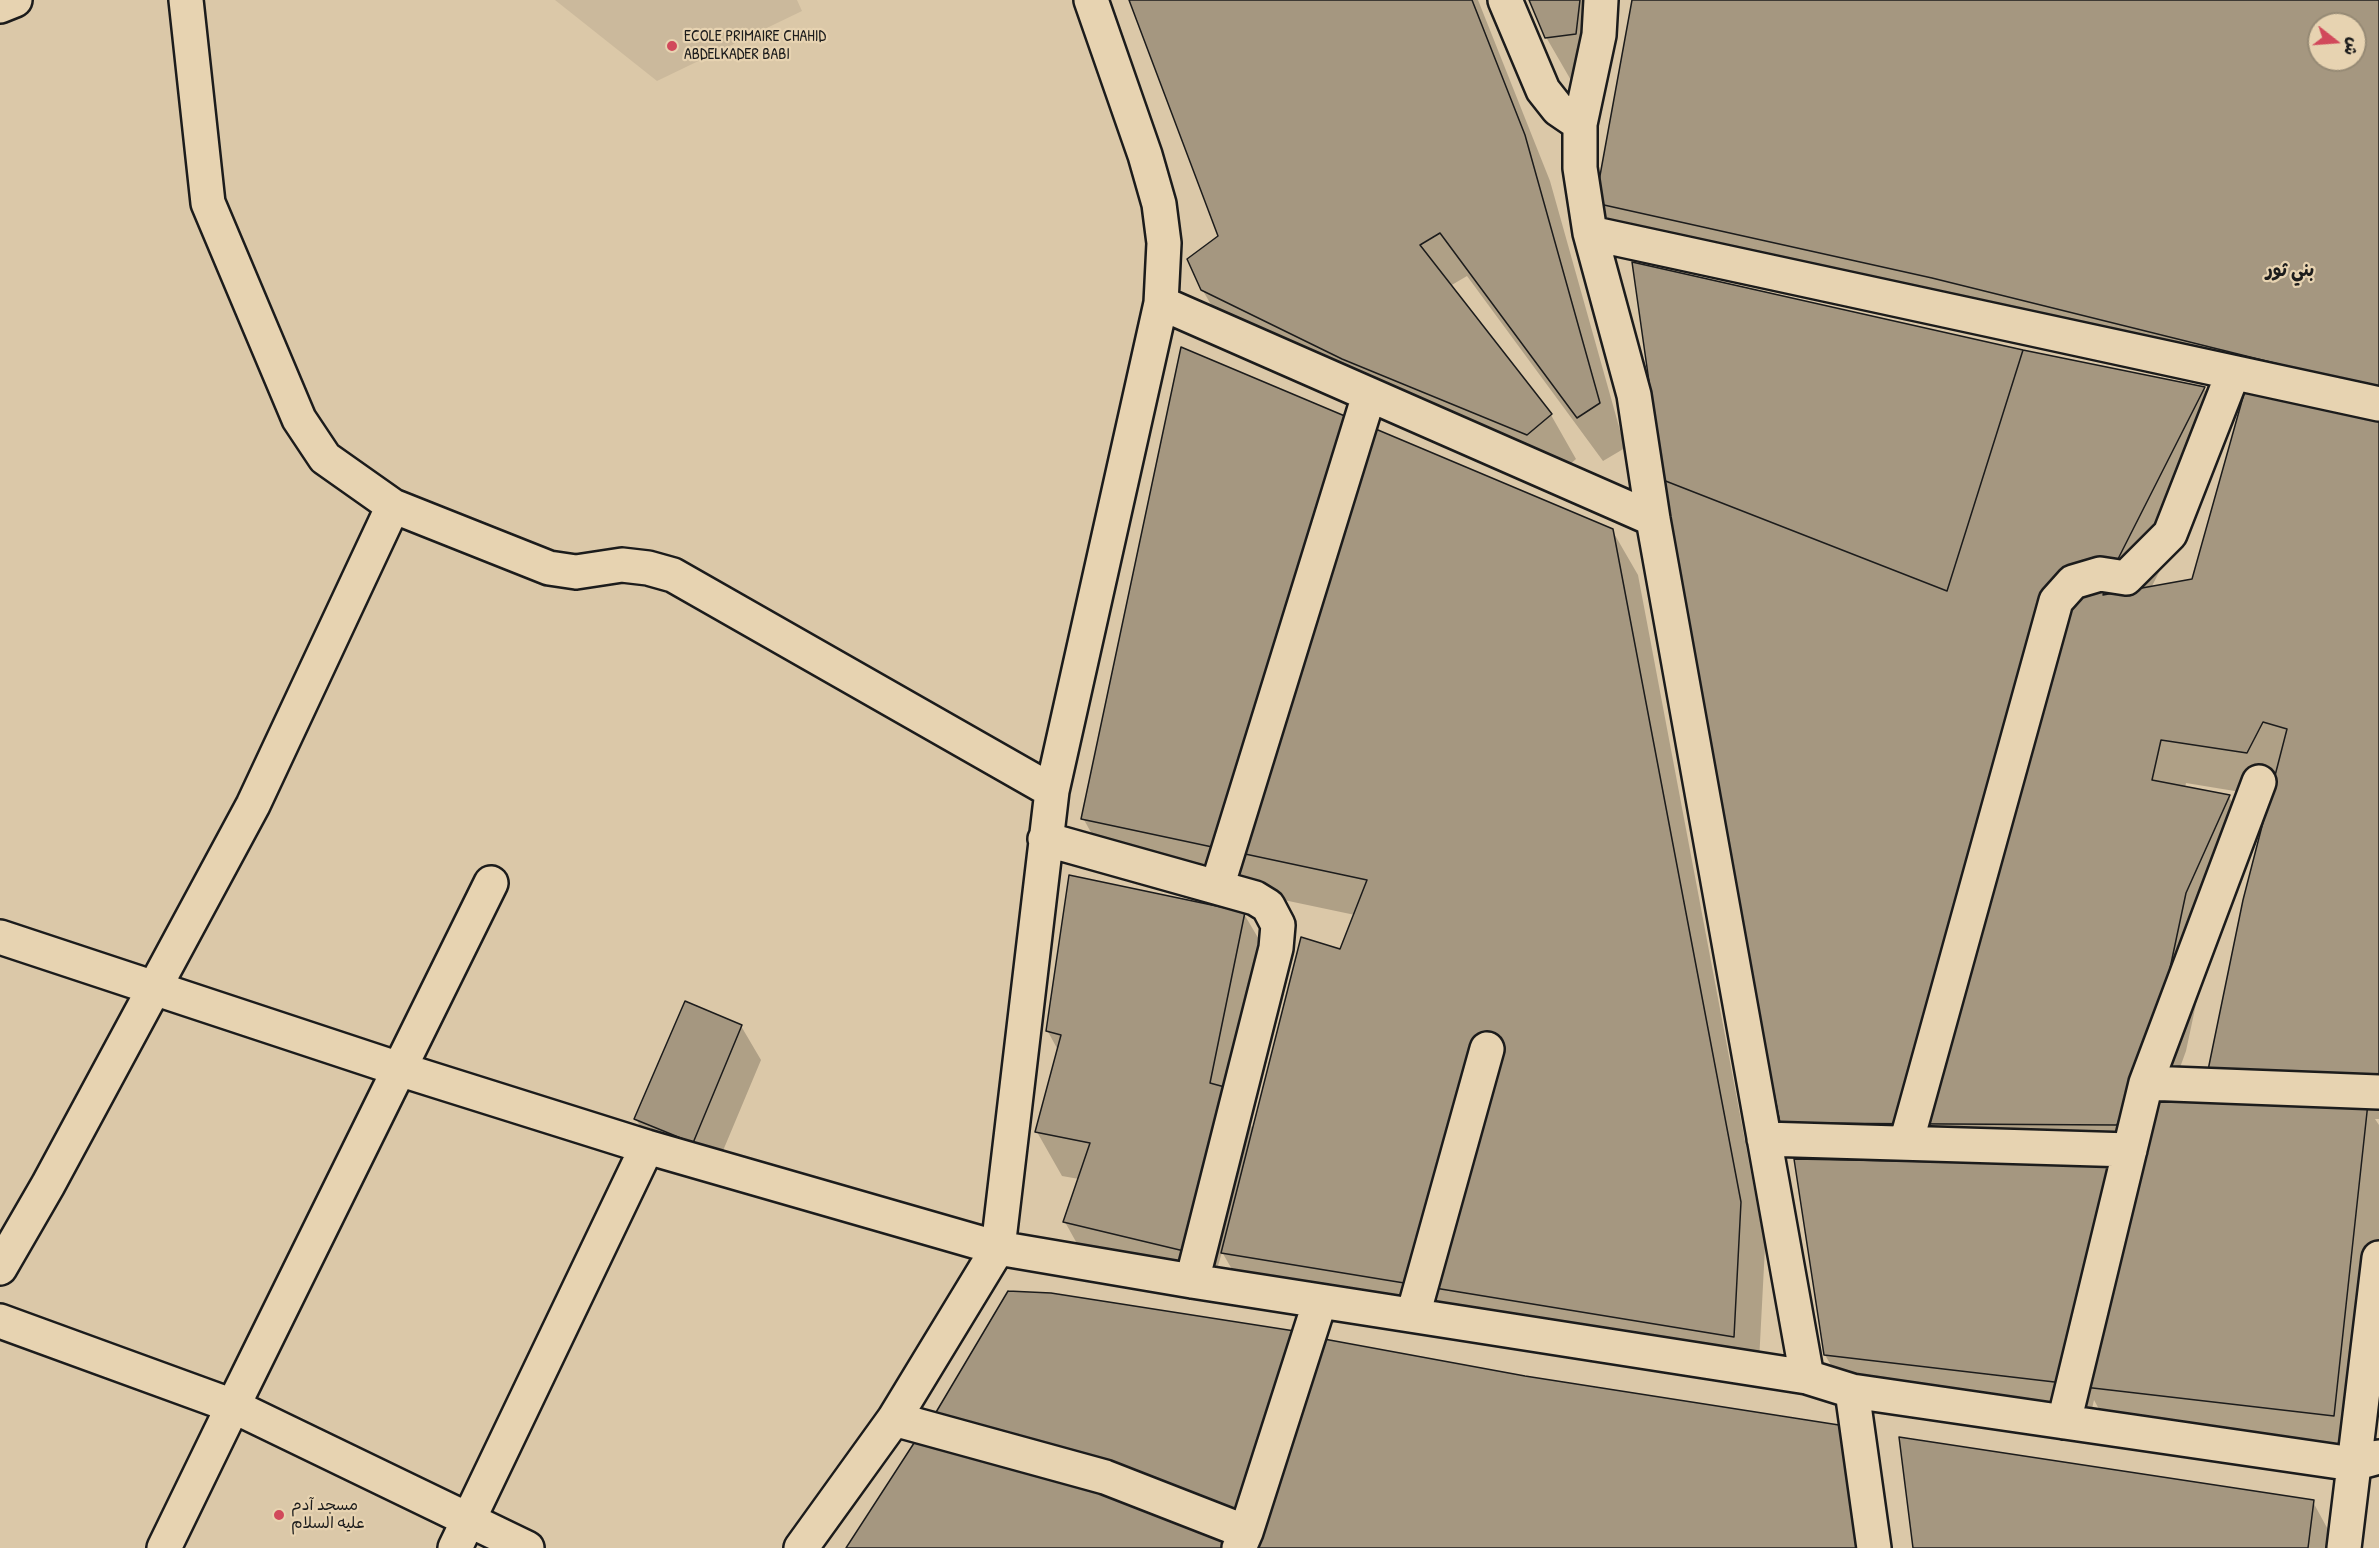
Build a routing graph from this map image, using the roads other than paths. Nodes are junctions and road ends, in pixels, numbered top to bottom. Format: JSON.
{"nodes":[{"id":1,"x":15,"y":0,"type":"edge"},
{"id":2,"x":186,"y":0,"type":"edge"},
{"id":3,"x":1091,"y":0,"type":"edge"},
{"id":4,"x":1505,"y":0,"type":"edge"},
{"id":5,"x":1601,"y":0,"type":"edge"},
{"id":6,"x":0,"y":6,"type":"edge"},
{"id":7,"x":1580,"y":124,"type":"junction"},
{"id":8,"x":1590,"y":232,"type":"junction"},
{"id":9,"x":1161,"y":303,"type":"junction"},
{"id":10,"x":2233,"y":373,"type":"junction"},
{"id":11,"x":1369,"y":395,"type":"junction"},
{"id":12,"x":2379,"y":404,"type":"edge"},
{"id":13,"x":393,"y":506,"type":"junction"},
{"id":14,"x":1653,"y":519,"type":"junction"},
{"id":15,"x":2259,"y":782,"type":"dead end"},
{"id":16,"x":1052,"y":791,"type":"junction"},
{"id":17,"x":1045,"y":839,"type":"junction"},
{"id":18,"x":491,"y":883,"type":"dead end"},
{"id":19,"x":1217,"y":887,"type":"junction"},
{"id":20,"x":0,"y":937,"type":"edge"},
{"id":21,"x":155,"y":988,"type":"junction"},
{"id":22,"x":1487,"y":1049,"type":"dead end"},
{"id":23,"x":399,"y":1069,"type":"junction"},
{"id":24,"x":2146,"y":1083,"type":"junction"},
{"id":25,"x":2379,"y":1092,"type":"edge"},
{"id":26,"x":1764,"y":1139,"type":"junction"},
{"id":27,"x":1906,"y":1143,"type":"junction"},
{"id":28,"x":647,"y":1147,"type":"junction"},
{"id":29,"x":2130,"y":1150,"type":"junction"},
{"id":30,"x":998,"y":1248,"type":"junction"},
{"id":31,"x":2379,"y":1258,"type":"edge"},
{"id":32,"x":0,"y":1268,"type":"edge"},
{"id":33,"x":1192,"y":1281,"type":"junction"},
{"id":34,"x":1320,"y":1301,"type":"junction"},
{"id":35,"x":1413,"y":1316,"type":"junction"},
{"id":36,"x":0,"y":1321,"type":"edge"},
{"id":37,"x":1807,"y":1377,"type":"junction"},
{"id":38,"x":1852,"y":1391,"type":"junction"},
{"id":39,"x":233,"y":1406,"type":"junction"},
{"id":40,"x":894,"y":1419,"type":"junction"},
{"id":41,"x":2064,"y":1422,"type":"junction"},
{"id":42,"x":2366,"y":1460,"type":"edge"},
{"id":43,"x":462,"y":1534,"type":"edge"},
{"id":44,"x":1242,"y":1540,"type":"edge"},
{"id":45,"x":164,"y":1548,"type":"edge"},
{"id":46,"x":527,"y":1548,"type":"edge"},
{"id":47,"x":801,"y":1548,"type":"edge"},
{"id":48,"x":1874,"y":1548,"type":"edge"},
{"id":49,"x":2344,"y":1548,"type":"edge"}],
"edges":[{"from":1,"to":6,"type":"street"},
{"from":2,"to":13,"type":"street"},
{"from":3,"to":9,"type":"street"},
{"from":4,"to":7,"type":"street"},
{"from":5,"to":7,"type":"street"},
{"from":7,"to":8,"type":"street"},
{"from":8,"to":10,"type":"street"},
{"from":8,"to":14,"type":"street"},
{"from":9,"to":11,"type":"street"},
{"from":9,"to":16,"type":"street"},
{"from":10,"to":12,"type":"street"},
{"from":10,"to":27,"type":"street"},
{"from":11,"to":14,"type":"street"},
{"from":11,"to":19,"type":"street"},
{"from":13,"to":16,"type":"street"},
{"from":13,"to":21,"type":"street"},
{"from":14,"to":26,"type":"street"},
{"from":15,"to":24,"type":"street"},
{"from":16,"to":17,"type":"street"},
{"from":17,"to":19,"type":"street"},
{"from":17,"to":30,"type":"street"},
{"from":18,"to":23,"type":"street"},
{"from":19,"to":33,"type":"street"},
{"from":20,"to":21,"type":"street"},
{"from":21,"to":23,"type":"street"},
{"from":21,"to":32,"type":"street"},
{"from":22,"to":35,"type":"street"},
{"from":23,"to":28,"type":"street"},
{"from":23,"to":39,"type":"street"},
{"from":24,"to":25,"type":"street"},
{"from":24,"to":29,"type":"street"},
{"from":26,"to":27,"type":"street"},
{"from":26,"to":37,"type":"street"},
{"from":27,"to":29,"type":"street"},
{"from":28,"to":30,"type":"street"},
{"from":28,"to":43,"type":"street"},
{"from":29,"to":41,"type":"street"},
{"from":30,"to":33,"type":"street"},
{"from":30,"to":40,"type":"street"},
{"from":31,"to":42,"type":"street"},
{"from":33,"to":34,"type":"street"},
{"from":34,"to":35,"type":"street"},
{"from":34,"to":44,"type":"street"},
{"from":35,"to":37,"type":"street"},
{"from":36,"to":39,"type":"street"},
{"from":37,"to":38,"type":"street"},
{"from":38,"to":41,"type":"street"},
{"from":38,"to":48,"type":"street"},
{"from":39,"to":43,"type":"street"},
{"from":39,"to":45,"type":"street"},
{"from":40,"to":44,"type":"street"},
{"from":40,"to":47,"type":"street"},
{"from":41,"to":42,"type":"street"},
{"from":42,"to":49,"type":"street"},
{"from":43,"to":46,"type":"street"}]}
